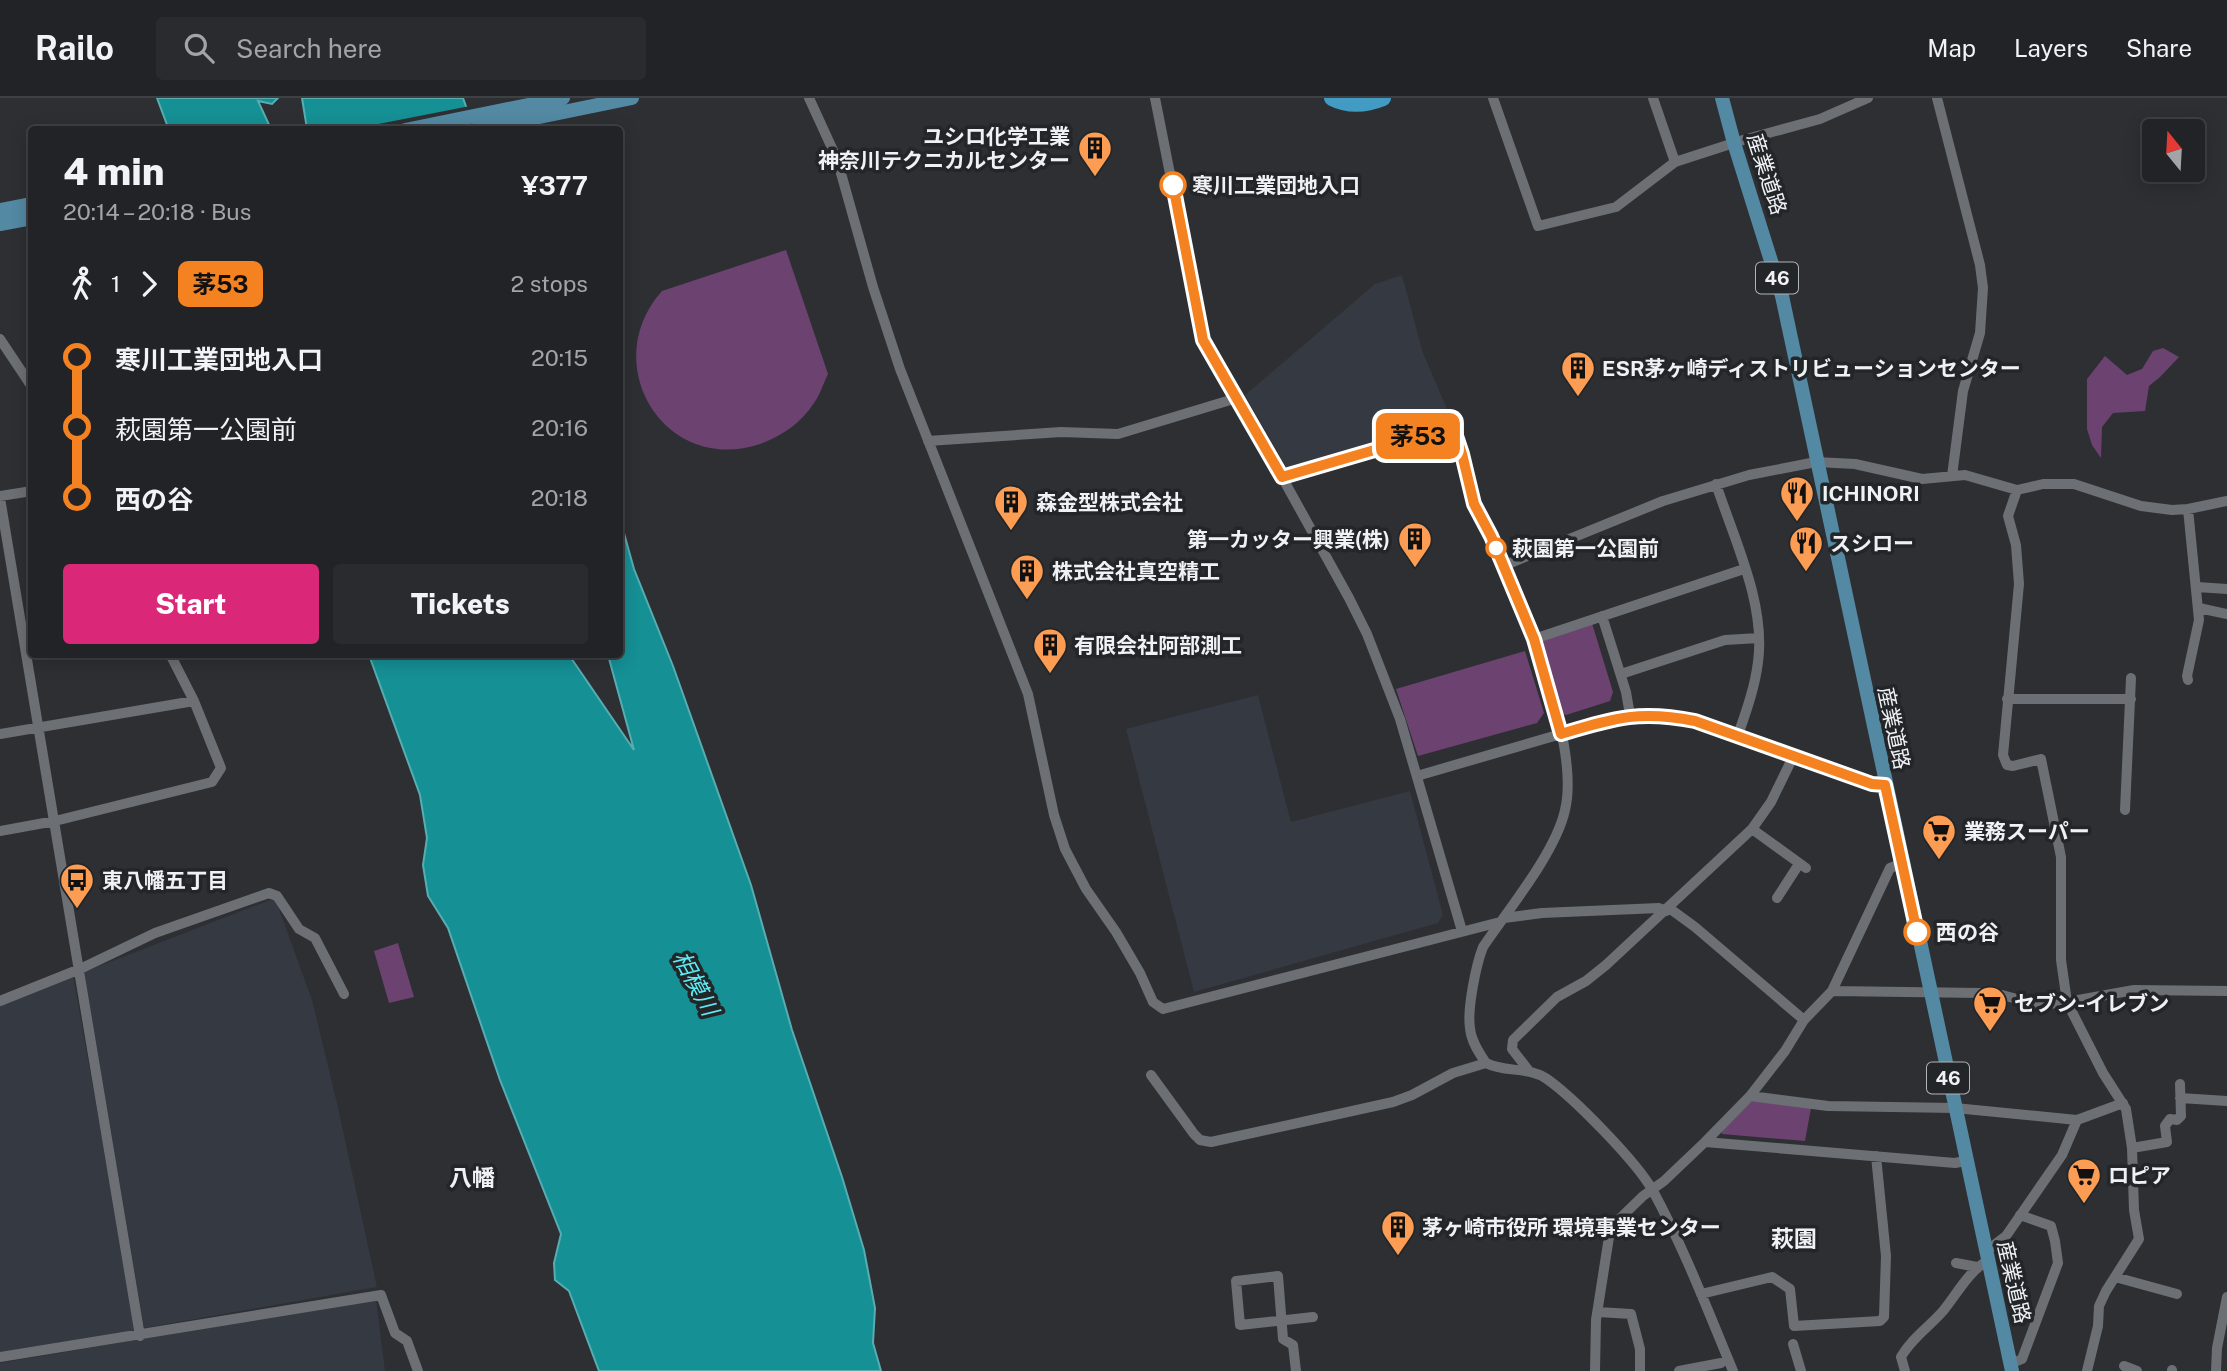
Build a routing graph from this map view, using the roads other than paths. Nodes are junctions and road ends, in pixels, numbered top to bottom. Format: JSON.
{"nodes":[{"id":1,"x":562,"y":98,"type":"edge"},
{"id":2,"x":632,"y":98,"type":"edge"},
{"id":3,"x":809,"y":98,"type":"edge"},
{"id":4,"x":1155,"y":98,"type":"edge"},
{"id":5,"x":1332,"y":98,"type":"edge"},
{"id":6,"x":1383,"y":98,"type":"edge"},
{"id":7,"x":1493,"y":98,"type":"edge"},
{"id":8,"x":1653,"y":98,"type":"edge"},
{"id":9,"x":1722,"y":98,"type":"edge"},
{"id":10,"x":1868,"y":98,"type":"edge"},
{"id":11,"x":1937,"y":98,"type":"edge"},
{"id":12,"x":425,"y":126,"type":"edge"},
{"id":13,"x":495,"y":126,"type":"edge"},
{"id":14,"x":1734,"y":143,"type":"junction"},
{"id":15,"x":1675,"y":162,"type":"junction"},
{"id":16,"x":28,"y":205,"type":"edge"},
{"id":17,"x":0,"y":210,"type":"edge"},
{"id":18,"x":28,"y":219,"type":"edge"},
{"id":19,"x":0,"y":225,"type":"edge"},
{"id":20,"x":0,"y":340,"type":"edge"},
{"id":21,"x":28,"y":381,"type":"edge"},
{"id":22,"x":1237,"y":398,"type":"junction"},
{"id":23,"x":928,"y":441,"type":"junction"},
{"id":24,"x":1816,"y":462,"type":"junction"},
{"id":25,"x":1952,"y":476,"type":"junction"},
{"id":26,"x":1282,"y":477,"type":"junction"},
{"id":27,"x":1716,"y":484,"type":"junction"},
{"id":28,"x":2017,"y":490,"type":"junction"},
{"id":29,"x":28,"y":492,"type":"edge"},
{"id":30,"x":0,"y":497,"type":"edge"},
{"id":31,"x":2227,"y":501,"type":"edge"},
{"id":32,"x":2188,"y":509,"type":"junction"},
{"id":33,"x":1503,"y":566,"type":"junction"},
{"id":34,"x":1744,"y":569,"type":"junction"},
{"id":35,"x":2197,"y":587,"type":"junction"},
{"id":36,"x":2227,"y":589,"type":"edge"},
{"id":37,"x":2199,"y":608,"type":"junction"},
{"id":38,"x":2227,"y":614,"type":"edge"},
{"id":39,"x":1602,"y":616,"type":"junction"},
{"id":40,"x":1759,"y":638,"type":"junction"},
{"id":41,"x":1534,"y":639,"type":"junction"},
{"id":42,"x":172,"y":658,"type":"edge"},
{"id":43,"x":1620,"y":674,"type":"junction"},
{"id":44,"x":2131,"y":678,"type":"dead end"},
{"id":45,"x":2188,"y":680,"type":"dead end"},
{"id":46,"x":2007,"y":699,"type":"junction"},
{"id":47,"x":2131,"y":699,"type":"junction"},
{"id":48,"x":194,"y":701,"type":"junction"},
{"id":49,"x":1630,"y":715,"type":"junction"},
{"id":50,"x":39,"y":727,"type":"junction"},
{"id":51,"x":0,"y":734,"type":"edge"},
{"id":52,"x":1561,"y":734,"type":"junction"},
{"id":53,"x":1738,"y":735,"type":"junction"},
{"id":54,"x":1793,"y":757,"type":"junction"},
{"id":55,"x":1417,"y":776,"type":"junction"},
{"id":56,"x":1885,"y":785,"type":"junction"},
{"id":57,"x":2125,"y":810,"type":"dead end"},
{"id":58,"x":55,"y":821,"type":"junction"},
{"id":59,"x":1752,"y":829,"type":"junction"},
{"id":60,"x":0,"y":831,"type":"edge"},
{"id":61,"x":1903,"y":863,"type":"junction"},
{"id":62,"x":1777,"y":898,"type":"dead end"},
{"id":63,"x":1668,"y":909,"type":"junction"},
{"id":64,"x":1502,"y":920,"type":"junction"},
{"id":65,"x":1462,"y":931,"type":"junction"},
{"id":66,"x":80,"y":969,"type":"junction"},
{"id":67,"x":1832,"y":991,"type":"junction"},
{"id":68,"x":2227,"y":991,"type":"edge"},
{"id":69,"x":344,"y":993,"type":"dead end"},
{"id":70,"x":1930,"y":994,"type":"junction"},
{"id":71,"x":0,"y":1001,"type":"edge"},
{"id":72,"x":2067,"y":1002,"type":"junction"},
{"id":73,"x":1804,"y":1020,"type":"junction"},
{"id":74,"x":1486,"y":1063,"type":"junction"},
{"id":75,"x":1529,"y":1071,"type":"junction"},
{"id":76,"x":1151,"y":1075,"type":"dead end"},
{"id":77,"x":2180,"y":1084,"type":"dead end"},
{"id":78,"x":1750,"y":1096,"type":"junction"},
{"id":79,"x":2180,"y":1098,"type":"junction"},
{"id":80,"x":2227,"y":1101,"type":"edge"},
{"id":81,"x":2123,"y":1103,"type":"junction"},
{"id":82,"x":1955,"y":1108,"type":"junction"},
{"id":83,"x":2077,"y":1120,"type":"junction"},
{"id":84,"x":1705,"y":1142,"type":"junction"},
{"id":85,"x":2132,"y":1148,"type":"junction"},
{"id":86,"x":1876,"y":1156,"type":"junction"},
{"id":87,"x":1965,"y":1161,"type":"junction"},
{"id":88,"x":1652,"y":1190,"type":"junction"},
{"id":89,"x":2021,"y":1215,"type":"junction"},
{"id":90,"x":1983,"y":1260,"type":"junction"},
{"id":91,"x":1956,"y":1263,"type":"dead end"},
{"id":92,"x":2115,"y":1277,"type":"junction"},
{"id":93,"x":1701,"y":1294,"type":"junction"},
{"id":94,"x":2177,"y":1294,"type":"dead end"},
{"id":95,"x":2227,"y":1297,"type":"edge"},
{"id":96,"x":1598,"y":1312,"type":"junction"},
{"id":97,"x":1313,"y":1317,"type":"dead end"},
{"id":98,"x":1282,"y":1321,"type":"junction"},
{"id":99,"x":2224,"y":1328,"type":"edge"},
{"id":100,"x":140,"y":1336,"type":"junction"},
{"id":101,"x":1793,"y":1344,"type":"dead end"},
{"id":102,"x":0,"y":1357,"type":"edge"},
{"id":103,"x":1721,"y":1363,"type":"dead end"},
{"id":104,"x":2011,"y":1367,"type":"edge"},
{"id":105,"x":418,"y":1371,"type":"edge"},
{"id":106,"x":1296,"y":1371,"type":"edge"},
{"id":107,"x":1595,"y":1371,"type":"edge"},
{"id":108,"x":1640,"y":1371,"type":"edge"},
{"id":109,"x":1679,"y":1371,"type":"edge"},
{"id":110,"x":1733,"y":1371,"type":"edge"},
{"id":111,"x":1801,"y":1371,"type":"edge"},
{"id":112,"x":1905,"y":1371,"type":"edge"},
{"id":113,"x":2087,"y":1371,"type":"edge"},
{"id":114,"x":2216,"y":1371,"type":"edge"}],
"edges":[{"from":1,"to":12,"type":"main road"},
{"from":2,"to":13,"type":"main road"},
{"from":3,"to":23,"type":"street"},
{"from":4,"to":22,"type":"street"},
{"from":5,"to":6,"type":"highway"},
{"from":7,"to":15,"type":"street"},
{"from":8,"to":15,"type":"street"},
{"from":9,"to":14,"type":"main road","name":"産業道路","number":"46"},
{"from":10,"to":14,"type":"street"},
{"from":11,"to":25,"type":"street"},
{"from":14,"to":15,"type":"street"},
{"from":14,"to":24,"type":"main road","name":"産業道路","number":"46"},
{"from":16,"to":17,"type":"main road"},
{"from":18,"to":19,"type":"main road"},
{"from":20,"to":21,"type":"street"},
{"from":22,"to":23,"type":"street"},
{"from":22,"to":26,"type":"street"},
{"from":23,"to":65,"type":"street"},
{"from":24,"to":25,"type":"street"},
{"from":24,"to":27,"type":"street"},
{"from":24,"to":56,"type":"main road","name":"産業道路","number":"46"},
{"from":25,"to":28,"type":"street"},
{"from":26,"to":33,"type":"street"},
{"from":26,"to":55,"type":"street"},
{"from":27,"to":33,"type":"street"},
{"from":27,"to":34,"type":"street"},
{"from":28,"to":32,"type":"street"},
{"from":28,"to":46,"type":"street"},
{"from":29,"to":30,"type":"street"},
{"from":30,"to":50,"type":"street"},
{"from":31,"to":32,"type":"street"},
{"from":32,"to":35,"type":"street"},
{"from":33,"to":41,"type":"street"},
{"from":34,"to":39,"type":"street"},
{"from":34,"to":40,"type":"street"},
{"from":35,"to":36,"type":"street"},
{"from":35,"to":37,"type":"street"},
{"from":37,"to":38,"type":"street"},
{"from":37,"to":45,"type":"street"},
{"from":39,"to":41,"type":"street"},
{"from":39,"to":43,"type":"street"},
{"from":40,"to":43,"type":"street"},
{"from":40,"to":53,"type":"street"},
{"from":41,"to":52,"type":"street"},
{"from":42,"to":48,"type":"street"},
{"from":43,"to":49,"type":"street"},
{"from":44,"to":47,"type":"street"},
{"from":46,"to":47,"type":"street"},
{"from":46,"to":72,"type":"street"},
{"from":47,"to":57,"type":"street"},
{"from":48,"to":50,"type":"street"},
{"from":48,"to":58,"type":"street"},
{"from":49,"to":52,"type":"street"},
{"from":49,"to":53,"type":"street"},
{"from":50,"to":51,"type":"street"},
{"from":50,"to":58,"type":"street"},
{"from":52,"to":55,"type":"street"},
{"from":52,"to":64,"type":"street"},
{"from":53,"to":54,"type":"street"},
{"from":54,"to":56,"type":"street"},
{"from":54,"to":59,"type":"street"},
{"from":55,"to":65,"type":"street"},
{"from":56,"to":61,"type":"main road","name":"産業道路","number":"46"},
{"from":58,"to":60,"type":"street"},
{"from":58,"to":66,"type":"street"},
{"from":59,"to":62,"type":"street"},
{"from":59,"to":63,"type":"street"},
{"from":61,"to":67,"type":"street"},
{"from":61,"to":70,"type":"main road","name":"産業道路","number":"46"},
{"from":63,"to":64,"type":"street"},
{"from":63,"to":73,"type":"street"},
{"from":63,"to":75,"type":"street"},
{"from":64,"to":65,"type":"street"},
{"from":64,"to":74,"type":"street"},
{"from":66,"to":69,"type":"street"},
{"from":66,"to":71,"type":"street"},
{"from":66,"to":100,"type":"street"},
{"from":67,"to":70,"type":"street"},
{"from":67,"to":73,"type":"street"},
{"from":68,"to":72,"type":"street"},
{"from":70,"to":72,"type":"street"},
{"from":70,"to":82,"type":"main road","name":"産業道路","number":"46"},
{"from":72,"to":81,"type":"street"},
{"from":73,"to":78,"type":"street"},
{"from":74,"to":75,"type":"street"},
{"from":74,"to":76,"type":"street"},
{"from":75,"to":88,"type":"street"},
{"from":77,"to":79,"type":"street"},
{"from":78,"to":82,"type":"street"},
{"from":78,"to":84,"type":"street"},
{"from":79,"to":80,"type":"street"},
{"from":79,"to":85,"type":"street"},
{"from":81,"to":83,"type":"street"},
{"from":81,"to":85,"type":"street"},
{"from":82,"to":83,"type":"street"},
{"from":82,"to":87,"type":"main road","name":"産業道路","number":"46"},
{"from":83,"to":89,"type":"street"},
{"from":84,"to":86,"type":"street"},
{"from":84,"to":88,"type":"street"},
{"from":85,"to":92,"type":"street"},
{"from":86,"to":87,"type":"street"},
{"from":86,"to":93,"type":"street"},
{"from":87,"to":90,"type":"main road","name":"産業道路","number":"46"},
{"from":88,"to":93,"type":"street"},
{"from":88,"to":96,"type":"street"},
{"from":89,"to":90,"type":"street"},
{"from":89,"to":104,"type":"street"},
{"from":90,"to":91,"type":"street"},
{"from":90,"to":104,"type":"main road","name":"産業道路","number":"46"},
{"from":90,"to":112,"type":"street"},
{"from":92,"to":94,"type":"street"},
{"from":92,"to":113,"type":"street"},
{"from":93,"to":110,"type":"street"},
{"from":95,"to":99,"type":"street"},
{"from":96,"to":107,"type":"street"},
{"from":96,"to":108,"type":"street"},
{"from":97,"to":98,"type":"street"},
{"from":98,"to":98,"type":"street"},
{"from":98,"to":106,"type":"street"},
{"from":99,"to":114,"type":"street"},
{"from":100,"to":102,"type":"street"},
{"from":100,"to":105,"type":"street"},
{"from":101,"to":111,"type":"street"},
{"from":103,"to":109,"type":"street"}]}
